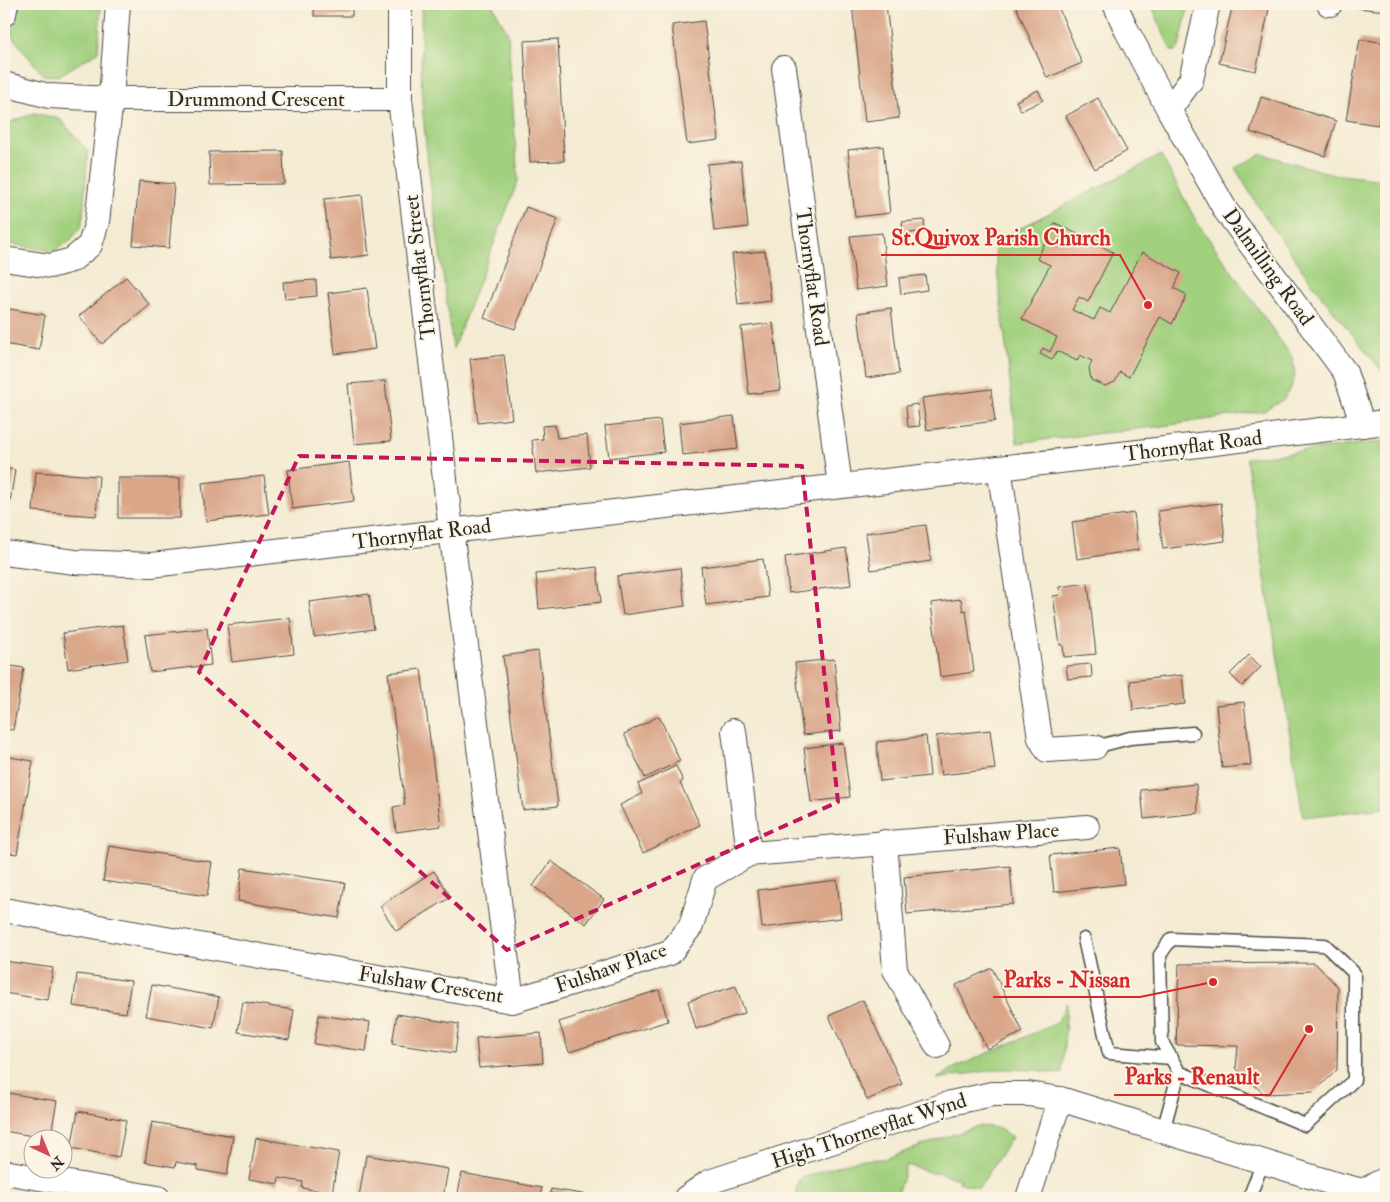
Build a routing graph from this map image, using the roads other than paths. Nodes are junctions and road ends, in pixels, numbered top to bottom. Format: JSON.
{"nodes":[{"id":1,"x":6,"y":4,"type":"edge"},
{"id":2,"x":118,"y":4,"type":"edge"},
{"id":3,"x":400,"y":4,"type":"edge"},
{"id":4,"x":1115,"y":4,"type":"edge"},
{"id":5,"x":1208,"y":4,"type":"edge"},
{"id":6,"x":4,"y":14,"type":"edge"},
{"id":7,"x":784,"y":68,"type":"dead end"},
{"id":8,"x":4,"y":84,"type":"edge"},
{"id":9,"x":111,"y":99,"type":"junction"},
{"id":10,"x":400,"y":99,"type":"junction"},
{"id":11,"x":1169,"y":110,"type":"junction"},
{"id":12,"x":4,"y":259,"type":"edge"},
{"id":13,"x":1375,"y":423,"type":"edge"},
{"id":14,"x":999,"y":468,"type":"junction"},
{"id":15,"x":840,"y":486,"type":"junction"},
{"id":16,"x":451,"y":530,"type":"junction"},
{"id":17,"x":4,"y":553,"type":"edge"},
{"id":18,"x":734,"y":731,"type":"dead end"},
{"id":19,"x":1193,"y":734,"type":"dead end"},
{"id":20,"x":1095,"y":747,"type":"joint"},
{"id":21,"x":1087,"y":827,"type":"dead end"},
{"id":22,"x":885,"y":842,"type":"junction"},
{"id":23,"x":749,"y":854,"type":"junction"},
{"id":24,"x":4,"y":910,"type":"edge"},
{"id":25,"x":1084,"y":939,"type":"dead end"},
{"id":26,"x":512,"y":1001,"type":"junction"},
{"id":27,"x":937,"y":1046,"type":"dead end"},
{"id":28,"x":1172,"y":1058,"type":"junction"},
{"id":29,"x":1180,"y":1072,"type":"junction"},
{"id":30,"x":1060,"y":1099,"type":"junction"},
{"id":31,"x":1163,"y":1131,"type":"junction"},
{"id":32,"x":1263,"y":1162,"type":"junction"},
{"id":33,"x":4,"y":1172,"type":"edge"},
{"id":34,"x":1386,"y":1179,"type":"edge"},
{"id":35,"x":1366,"y":1195,"type":"edge"},
{"id":36,"x":158,"y":1198,"type":"edge"},
{"id":37,"x":686,"y":1198,"type":"edge"},
{"id":38,"x":1028,"y":1198,"type":"edge"},
{"id":39,"x":1249,"y":1198,"type":"edge"}],
"edges":[{"from":1,"to":6,"type":"street"},
{"from":2,"to":9,"type":"street"},
{"from":3,"to":10,"type":"street","name":"Thornyflat Street"},
{"from":4,"to":11,"type":"street","name":"Dalmilling Road"},
{"from":5,"to":11,"type":"street"},
{"from":7,"to":15,"type":"street","name":"Thornyflat Road"},
{"from":8,"to":9,"type":"street","name":"Drummond Crescent"},
{"from":9,"to":10,"type":"street","name":"Drummond Crescent"},
{"from":9,"to":12,"type":"street"},
{"from":10,"to":16,"type":"street","name":"Thornyflat Street"},
{"from":11,"to":13,"type":"street","name":"Dalmilling Road"},
{"from":13,"to":14,"type":"street","name":"Thornyflat Road"},
{"from":14,"to":15,"type":"street","name":"Thornyflat Road"},
{"from":14,"to":20,"type":"street"},
{"from":15,"to":16,"type":"street","name":"Thornyflat Road"},
{"from":16,"to":17,"type":"street","name":"Thornyflat Road"},
{"from":16,"to":26,"type":"street","name":"Fulshaw Crescent"},
{"from":18,"to":23,"type":"street"},
{"from":19,"to":20,"type":"lane"},
{"from":21,"to":22,"type":"street","name":"Fulshaw Place"},
{"from":22,"to":23,"type":"street","name":"Fulshaw Place"},
{"from":22,"to":27,"type":"street"},
{"from":23,"to":26,"type":"street","name":"Fulshaw Place"},
{"from":24,"to":26,"type":"street","name":"Fulshaw Crescent"},
{"from":25,"to":28,"type":"lane"},
{"from":28,"to":29,"type":"lane"},
{"from":28,"to":29,"type":"lane"},
{"from":29,"to":31,"type":"lane"},
{"from":30,"to":31,"type":"street","name":"High Thorneyflat Wynd"},
{"from":30,"to":37,"type":"street","name":"High Thorneyflat Wynd"},
{"from":30,"to":38,"type":"street"},
{"from":31,"to":32,"type":"street","name":"High Thorneyflat Wynd"},
{"from":32,"to":35,"type":"street","name":"High Thorneyflat Wynd"},
{"from":32,"to":39,"type":"lane"},
{"from":33,"to":36,"type":"street"},
{"from":34,"to":35,"type":"street","name":"High Thorneyflat Wynd"}]}
